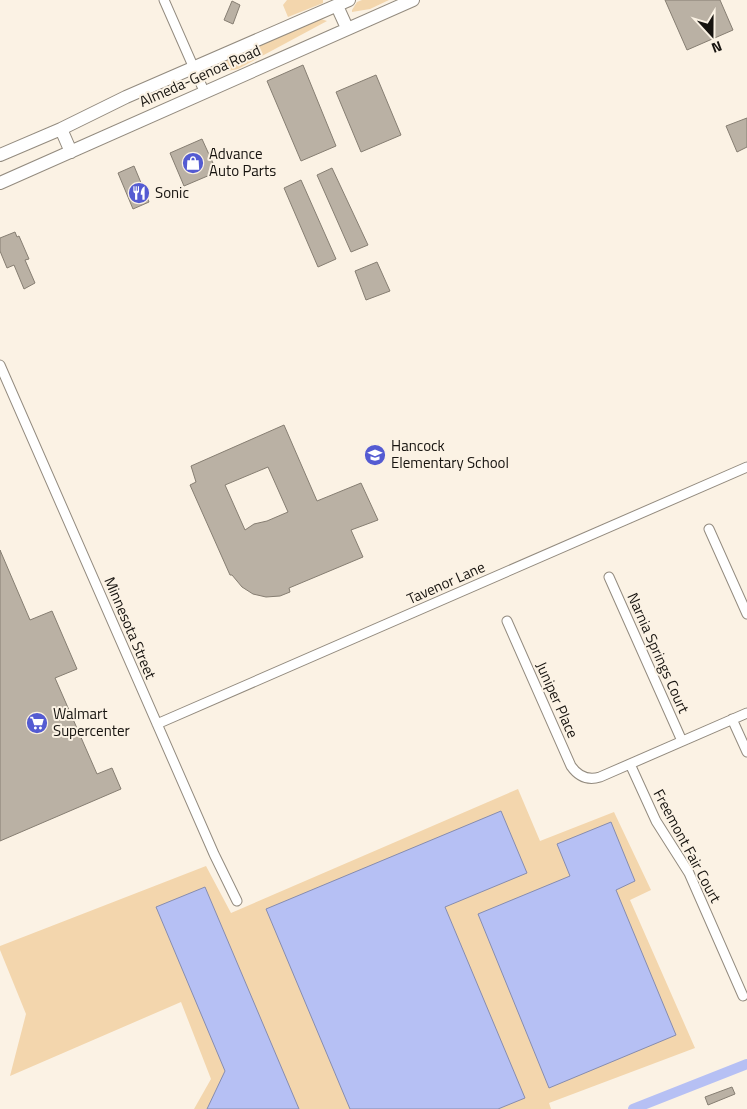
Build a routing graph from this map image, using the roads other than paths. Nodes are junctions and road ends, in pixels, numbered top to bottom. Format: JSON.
{"nodes":[{"id":1,"x":164,"y":0,"type":"edge"},
{"id":2,"x":350,"y":0,"type":"edge"},
{"id":3,"x":413,"y":0,"type":"edge"},
{"id":4,"x":337,"y":6,"type":"junction"},
{"id":5,"x":347,"y":28,"type":"junction"},
{"id":6,"x":194,"y":68,"type":"junction"},
{"id":7,"x":204,"y":91,"type":"junction"},
{"id":8,"x":61,"y":129,"type":"junction"},
{"id":9,"x":71,"y":152,"type":"junction"},
{"id":10,"x":0,"y":155,"type":"edge"},
{"id":11,"x":0,"y":183,"type":"edge"},
{"id":12,"x":0,"y":365,"type":"edge"},
{"id":13,"x":747,"y":467,"type":"edge"},
{"id":14,"x":709,"y":529,"type":"dead end"},
{"id":15,"x":609,"y":577,"type":"dead end"},
{"id":16,"x":747,"y":614,"type":"edge"},
{"id":17,"x":507,"y":621,"type":"dead end"},
{"id":18,"x":747,"y":713,"type":"edge"},
{"id":19,"x":732,"y":719,"type":"junction"},
{"id":20,"x":157,"y":724,"type":"junction"},
{"id":21,"x":682,"y":741,"type":"junction"},
{"id":22,"x":747,"y":752,"type":"edge"},
{"id":23,"x":630,"y":764,"type":"junction"},
{"id":24,"x":237,"y":901,"type":"dead end"},
{"id":25,"x":743,"y":996,"type":"dead end"}],
"edges":[{"from":1,"to":6,"type":"street"},
{"from":2,"to":4,"type":"main road","name":"Almeda-Genoa Road"},
{"from":3,"to":5,"type":"main road","name":"Almeda-Genoa Road"},
{"from":4,"to":5,"type":"main road"},
{"from":4,"to":6,"type":"main road","name":"Almeda-Genoa Road"},
{"from":5,"to":7,"type":"main road","name":"Almeda-Genoa Road"},
{"from":6,"to":7,"type":"street"},
{"from":6,"to":8,"type":"main road","name":"Almeda-Genoa Road"},
{"from":7,"to":9,"type":"main road","name":"Almeda-Genoa Road"},
{"from":8,"to":9,"type":"main road"},
{"from":8,"to":10,"type":"main road","name":"Almeda-Genoa Road"},
{"from":9,"to":11,"type":"main road","name":"Almeda-Genoa Road"},
{"from":12,"to":20,"type":"street","name":"Minnesota Street"},
{"from":13,"to":20,"type":"street","name":"Tavenor Lane"},
{"from":14,"to":16,"type":"street"},
{"from":15,"to":21,"type":"street","name":"Narnia Springs Court"},
{"from":17,"to":23,"type":"street","name":"Juniper Place"},
{"from":18,"to":19,"type":"street"},
{"from":19,"to":21,"type":"street"},
{"from":19,"to":22,"type":"street"},
{"from":20,"to":24,"type":"street","name":"Minnesota Street"},
{"from":21,"to":23,"type":"street"},
{"from":23,"to":25,"type":"street","name":"Freemont Fair Court"}]}
